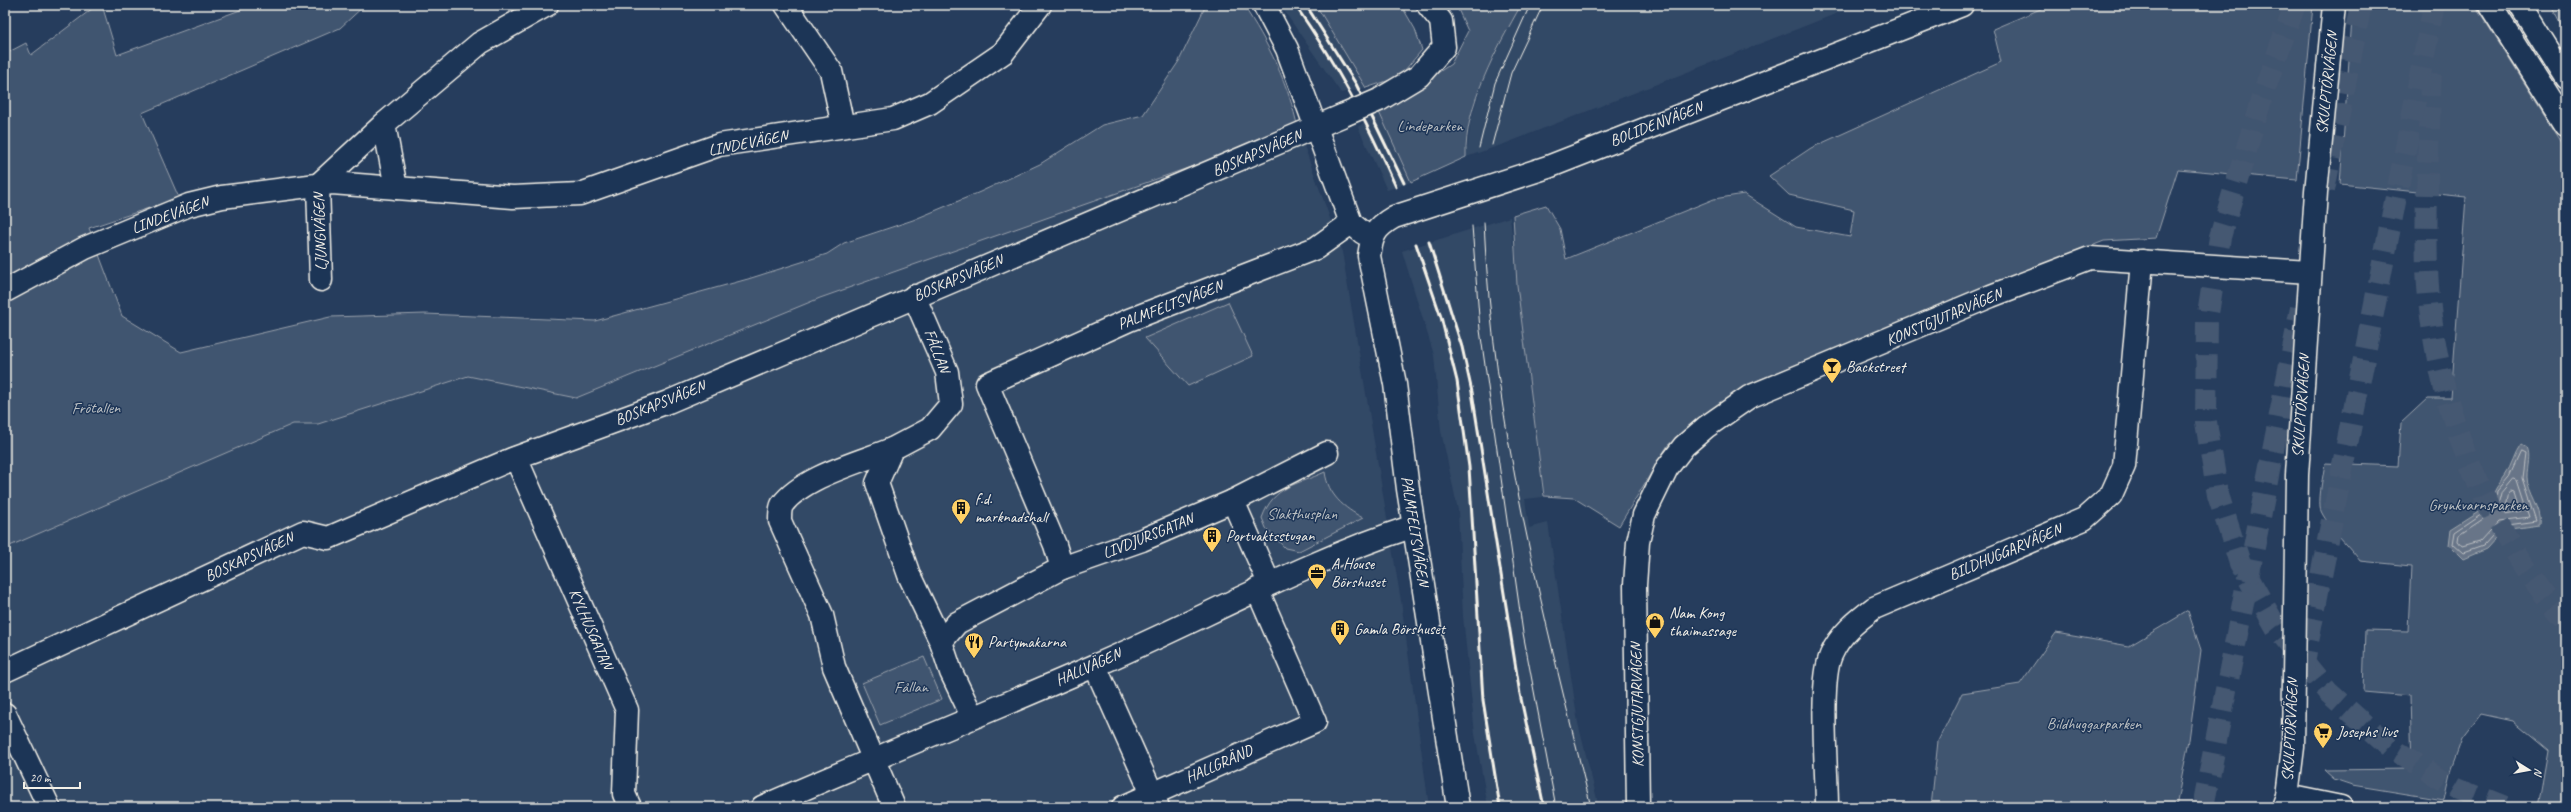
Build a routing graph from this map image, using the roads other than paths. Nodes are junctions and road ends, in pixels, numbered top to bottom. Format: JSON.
{"nodes":[{"id":1,"x":547,"y":5,"type":"edge"},
{"id":2,"x":786,"y":5,"type":"edge"},
{"id":3,"x":1040,"y":5,"type":"edge"},
{"id":4,"x":1264,"y":5,"type":"edge"},
{"id":5,"x":1428,"y":5,"type":"edge"},
{"id":6,"x":1962,"y":5,"type":"edge"},
{"id":7,"x":2334,"y":5,"type":"edge"},
{"id":8,"x":2490,"y":5,"type":"edge"},
{"id":9,"x":2520,"y":5,"type":"edge"},
{"id":10,"x":2566,"y":78,"type":"edge"},
{"id":11,"x":384,"y":124,"type":"junction"},
{"id":12,"x":2566,"y":125,"type":"edge"},
{"id":13,"x":844,"y":126,"type":"junction"},
{"id":14,"x":1317,"y":128,"type":"junction"},
{"id":15,"x":318,"y":184,"type":"junction"},
{"id":16,"x":396,"y":188,"type":"junction"},
{"id":17,"x":1351,"y":224,"type":"junction"},
{"id":18,"x":1370,"y":248,"type":"junction"},
{"id":19,"x":2142,"y":261,"type":"junction"},
{"id":20,"x":2310,"y":272,"type":"junction"},
{"id":21,"x":321,"y":280,"type":"dead end"},
{"id":22,"x":5,"y":291,"type":"edge"},
{"id":23,"x":914,"y":296,"type":"junction"},
{"id":24,"x":892,"y":449,"type":"junction"},
{"id":25,"x":1327,"y":453,"type":"dead end"},
{"id":26,"x":516,"y":458,"type":"junction"},
{"id":27,"x":1233,"y":501,"type":"junction"},
{"id":28,"x":1414,"y":526,"type":"junction"},
{"id":29,"x":1062,"y":568,"type":"junction"},
{"id":30,"x":1263,"y":586,"type":"junction"},
{"id":31,"x":941,"y":642,"type":"junction"},
{"id":32,"x":1095,"y":666,"type":"junction"},
{"id":33,"x":5,"y":671,"type":"edge"},
{"id":34,"x":5,"y":714,"type":"edge"},
{"id":35,"x":972,"y":716,"type":"junction"},
{"id":36,"x":874,"y":758,"type":"junction"},
{"id":37,"x":1156,"y":801,"type":"edge"},
{"id":38,"x":2285,"y":801,"type":"edge"},
{"id":39,"x":770,"y":806,"type":"edge"},
{"id":40,"x":49,"y":807,"type":"edge"},
{"id":41,"x":630,"y":807,"type":"edge"},
{"id":42,"x":894,"y":807,"type":"edge"},
{"id":43,"x":1123,"y":807,"type":"edge"},
{"id":44,"x":1458,"y":807,"type":"edge"},
{"id":45,"x":1638,"y":807,"type":"edge"},
{"id":46,"x":1827,"y":807,"type":"edge"},
{"id":47,"x":2341,"y":807,"type":"edge"}],
"edges":[{"from":1,"to":11,"type":"street"},
{"from":2,"to":13,"type":"street"},
{"from":3,"to":13,"type":"street","name":"LINDEVÄGEN"},
{"from":4,"to":14,"type":"street"},
{"from":5,"to":14,"type":"street","name":"BOSKAPSVÄGEN","bridge":true},
{"from":6,"to":18,"type":"street","name":"BOLIDENVÄGEN"},
{"from":7,"to":20,"type":"street","name":"SKULPTÖRVÄGEN"},
{"from":8,"to":12,"type":"street"},
{"from":9,"to":10,"type":"street"},
{"from":11,"to":15,"type":"street"},
{"from":11,"to":16,"type":"street"},
{"from":13,"to":16,"type":"street","name":"LINDEVÄGEN"},
{"from":14,"to":17,"type":"street"},
{"from":14,"to":23,"type":"street","name":"BOSKAPSVÄGEN"},
{"from":15,"to":16,"type":"street","name":"LINDEVÄGEN"},
{"from":15,"to":21,"type":"street","name":"LJUNGVÄGEN"},
{"from":15,"to":22,"type":"street","name":"LINDEVÄGEN"},
{"from":17,"to":18,"type":"street"},
{"from":17,"to":29,"type":"street","name":"PALMFELTSVÄGEN"},
{"from":18,"to":28,"type":"street","name":"PALMFELTSVÄGEN"},
{"from":19,"to":20,"type":"street","name":"KONSTGJUTARVÄGEN"},
{"from":19,"to":45,"type":"street","name":"KONSTGJUTARVÄGEN"},
{"from":19,"to":46,"type":"street","name":"BILDHUGGARVÄGEN"},
{"from":20,"to":38,"type":"street","name":"SKULPTÖRVÄGEN"},
{"from":23,"to":24,"type":"street","name":"FÅLLAN"},
{"from":23,"to":26,"type":"street","name":"BOSKAPSVÄGEN"},
{"from":24,"to":31,"type":"street"},
{"from":24,"to":36,"type":"street","name":"FÅLLAN"},
{"from":25,"to":27,"type":"street"},
{"from":26,"to":33,"type":"street","name":"BOSKAPSVÄGEN"},
{"from":26,"to":41,"type":"street","name":"KYLHUSGATAN"},
{"from":27,"to":29,"type":"street","name":"LIVDJURSGATAN"},
{"from":27,"to":30,"type":"street"},
{"from":28,"to":30,"type":"street","name":"HALLVÄGEN"},
{"from":28,"to":44,"type":"street","name":"PALMFELTSVÄGEN"},
{"from":29,"to":31,"type":"street","name":"LIVDJURSGATAN"},
{"from":30,"to":32,"type":"street","name":"HALLVÄGEN"},
{"from":30,"to":37,"type":"street","name":"HALLGRÄND"},
{"from":31,"to":35,"type":"street"},
{"from":32,"to":35,"type":"street","name":"HALLVÄGEN"},
{"from":32,"to":37,"type":"street"},
{"from":34,"to":40,"type":"street"},
{"from":35,"to":36,"type":"street","name":"HALLVÄGEN"},
{"from":36,"to":39,"type":"street","name":"HALLVÄGEN"},
{"from":36,"to":42,"type":"street","name":"FÅLLAN"},
{"from":37,"to":43,"type":"street","name":"HALLGRÄND"},
{"from":38,"to":47,"type":"street"}]}
